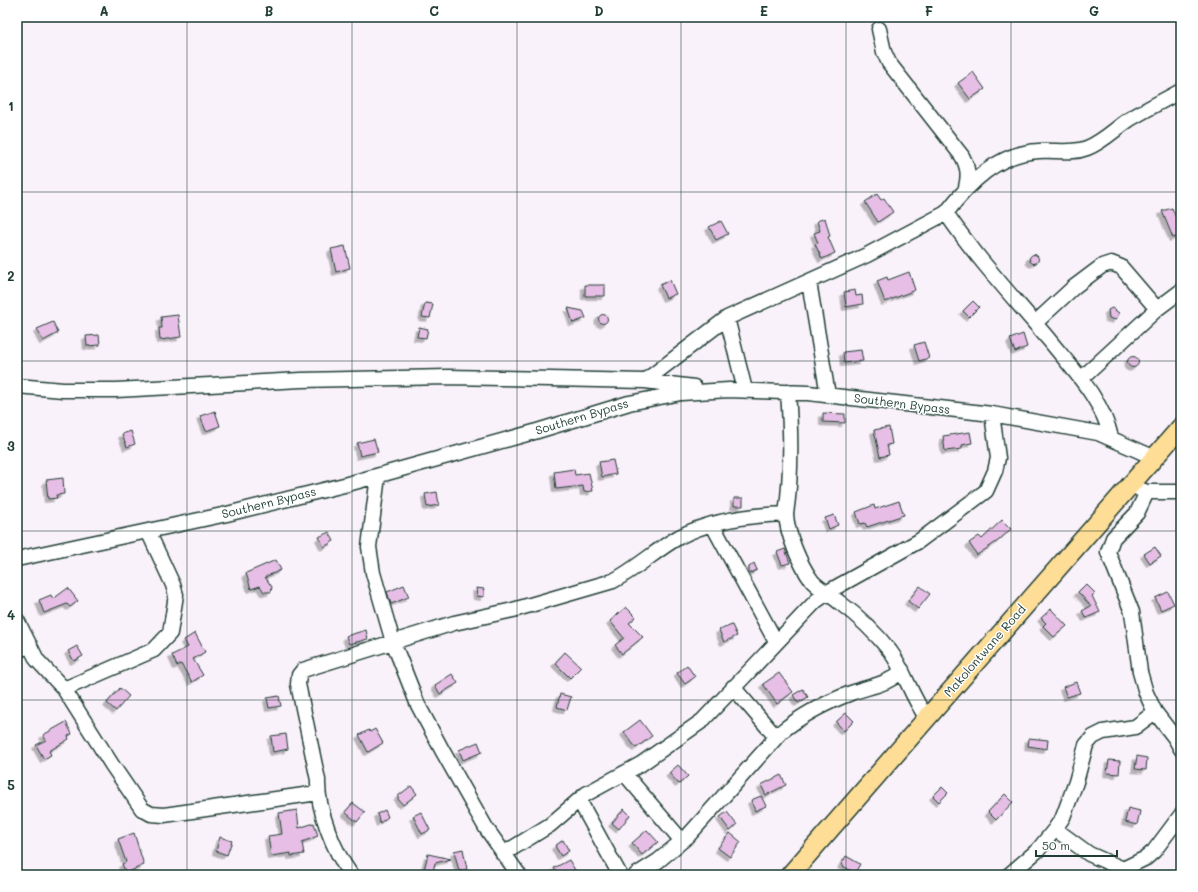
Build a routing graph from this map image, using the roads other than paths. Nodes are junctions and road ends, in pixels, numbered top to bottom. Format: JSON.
{"nodes":[{"id":1,"x":879,"y":29,"type":"dead end"},
{"id":2,"x":1181,"y":91,"type":"edge"},
{"id":3,"x":966,"y":187,"type":"junction"},
{"id":4,"x":946,"y":213,"type":"junction"},
{"id":5,"x":809,"y":282,"type":"junction"},
{"id":6,"x":1181,"y":291,"type":"edge"},
{"id":7,"x":1157,"y":309,"type":"junction"},
{"id":8,"x":727,"y":318,"type":"junction"},
{"id":9,"x":1035,"y":323,"type":"junction"},
{"id":10,"x":1081,"y":379,"type":"junction"},
{"id":11,"x":645,"y":381,"type":"junction"},
{"id":12,"x":17,"y":386,"type":"edge"},
{"id":13,"x":712,"y":390,"type":"junction"},
{"id":14,"x":745,"y":390,"type":"junction"},
{"id":15,"x":788,"y":392,"type":"junction"},
{"id":16,"x":828,"y":395,"type":"junction"},
{"id":17,"x":992,"y":414,"type":"junction"},
{"id":18,"x":1181,"y":427,"type":"edge"},
{"id":19,"x":1111,"y":438,"type":"junction"},
{"id":20,"x":1153,"y":457,"type":"junction"},
{"id":21,"x":378,"y":476,"type":"junction"},
{"id":22,"x":1132,"y":482,"type":"junction"},
{"id":23,"x":1147,"y":492,"type":"junction"},
{"id":24,"x":1181,"y":492,"type":"edge"},
{"id":25,"x":786,"y":514,"type":"junction"},
{"id":26,"x":712,"y":524,"type":"junction"},
{"id":27,"x":148,"y":531,"type":"junction"},
{"id":28,"x":17,"y":558,"type":"edge"},
{"id":29,"x":828,"y":593,"type":"junction"},
{"id":30,"x":17,"y":620,"type":"edge"},
{"id":31,"x":393,"y":642,"type":"junction"},
{"id":32,"x":776,"y":642,"type":"junction"},
{"id":33,"x":23,"y":648,"type":"edge"},
{"id":34,"x":902,"y":670,"type":"junction"},
{"id":35,"x":733,"y":687,"type":"junction"},
{"id":36,"x":64,"y":689,"type":"junction"},
{"id":37,"x":1155,"y":712,"type":"junction"},
{"id":38,"x":927,"y":718,"type":"junction"},
{"id":39,"x":776,"y":737,"type":"junction"},
{"id":40,"x":1181,"y":749,"type":"edge"},
{"id":41,"x":624,"y":773,"type":"junction"},
{"id":42,"x":318,"y":792,"type":"junction"},
{"id":43,"x":578,"y":800,"type":"junction"},
{"id":44,"x":1181,"y":815,"type":"edge"},
{"id":45,"x":1055,"y":829,"type":"junction"},
{"id":46,"x":682,"y":841,"type":"junction"},
{"id":47,"x":503,"y":854,"type":"junction"},
{"id":48,"x":1127,"y":872,"type":"edge"},
{"id":49,"x":351,"y":875,"type":"edge"},
{"id":50,"x":519,"y":875,"type":"edge"},
{"id":51,"x":620,"y":875,"type":"edge"},
{"id":52,"x":636,"y":875,"type":"edge"},
{"id":53,"x":790,"y":875,"type":"edge"},
{"id":54,"x":1009,"y":875,"type":"edge"}],
"edges":[{"from":1,"to":3,"type":"street"},
{"from":2,"to":3,"type":"street"},
{"from":3,"to":4,"type":"street"},
{"from":4,"to":5,"type":"street"},
{"from":4,"to":9,"type":"street"},
{"from":5,"to":8,"type":"street"},
{"from":5,"to":16,"type":"street"},
{"from":6,"to":7,"type":"street"},
{"from":7,"to":9,"type":"street"},
{"from":7,"to":10,"type":"street"},
{"from":8,"to":11,"type":"street"},
{"from":8,"to":14,"type":"street"},
{"from":9,"to":10,"type":"street"},
{"from":10,"to":19,"type":"street"},
{"from":11,"to":12,"type":"street"},
{"from":11,"to":13,"type":"street"},
{"from":13,"to":14,"type":"street","name":"Southern Bypass"},
{"from":13,"to":21,"type":"street","name":"Southern Bypass"},
{"from":14,"to":15,"type":"street","name":"Southern Bypass"},
{"from":15,"to":16,"type":"street","name":"Southern Bypass"},
{"from":15,"to":25,"type":"street"},
{"from":16,"to":17,"type":"street","name":"Southern Bypass"},
{"from":17,"to":19,"type":"street","name":"Southern Bypass"},
{"from":17,"to":29,"type":"street"},
{"from":18,"to":20,"type":"main road","name":"Makolontwane Road"},
{"from":19,"to":20,"type":"street","name":"Southern Bypass"},
{"from":20,"to":22,"type":"main road","name":"Makolontwane Road"},
{"from":21,"to":27,"type":"street","name":"Southern Bypass"},
{"from":21,"to":31,"type":"street"},
{"from":22,"to":23,"type":"street"},
{"from":22,"to":38,"type":"main road","name":"Makolontwane Road"},
{"from":23,"to":24,"type":"street"},
{"from":23,"to":37,"type":"street"},
{"from":25,"to":26,"type":"street"},
{"from":25,"to":29,"type":"street"},
{"from":26,"to":31,"type":"street"},
{"from":26,"to":32,"type":"street"},
{"from":27,"to":28,"type":"street","name":"Southern Bypass"},
{"from":27,"to":36,"type":"street"},
{"from":29,"to":32,"type":"street"},
{"from":29,"to":34,"type":"street"},
{"from":30,"to":33,"type":"street"},
{"from":31,"to":42,"type":"street"},
{"from":31,"to":47,"type":"street"},
{"from":32,"to":35,"type":"street"},
{"from":33,"to":36,"type":"street"},
{"from":34,"to":38,"type":"street"},
{"from":34,"to":39,"type":"street"},
{"from":35,"to":39,"type":"street"},
{"from":35,"to":41,"type":"street"},
{"from":36,"to":42,"type":"street"},
{"from":37,"to":40,"type":"street"},
{"from":37,"to":45,"type":"street"},
{"from":38,"to":53,"type":"main road","name":"Makolontwane Road"},
{"from":39,"to":46,"type":"street"},
{"from":41,"to":43,"type":"street"},
{"from":41,"to":46,"type":"street"},
{"from":42,"to":49,"type":"street"},
{"from":43,"to":47,"type":"street"},
{"from":43,"to":51,"type":"street"},
{"from":44,"to":48,"type":"street"},
{"from":45,"to":48,"type":"street"},
{"from":45,"to":54,"type":"street"},
{"from":46,"to":52,"type":"street"},
{"from":47,"to":50,"type":"street"}]}
